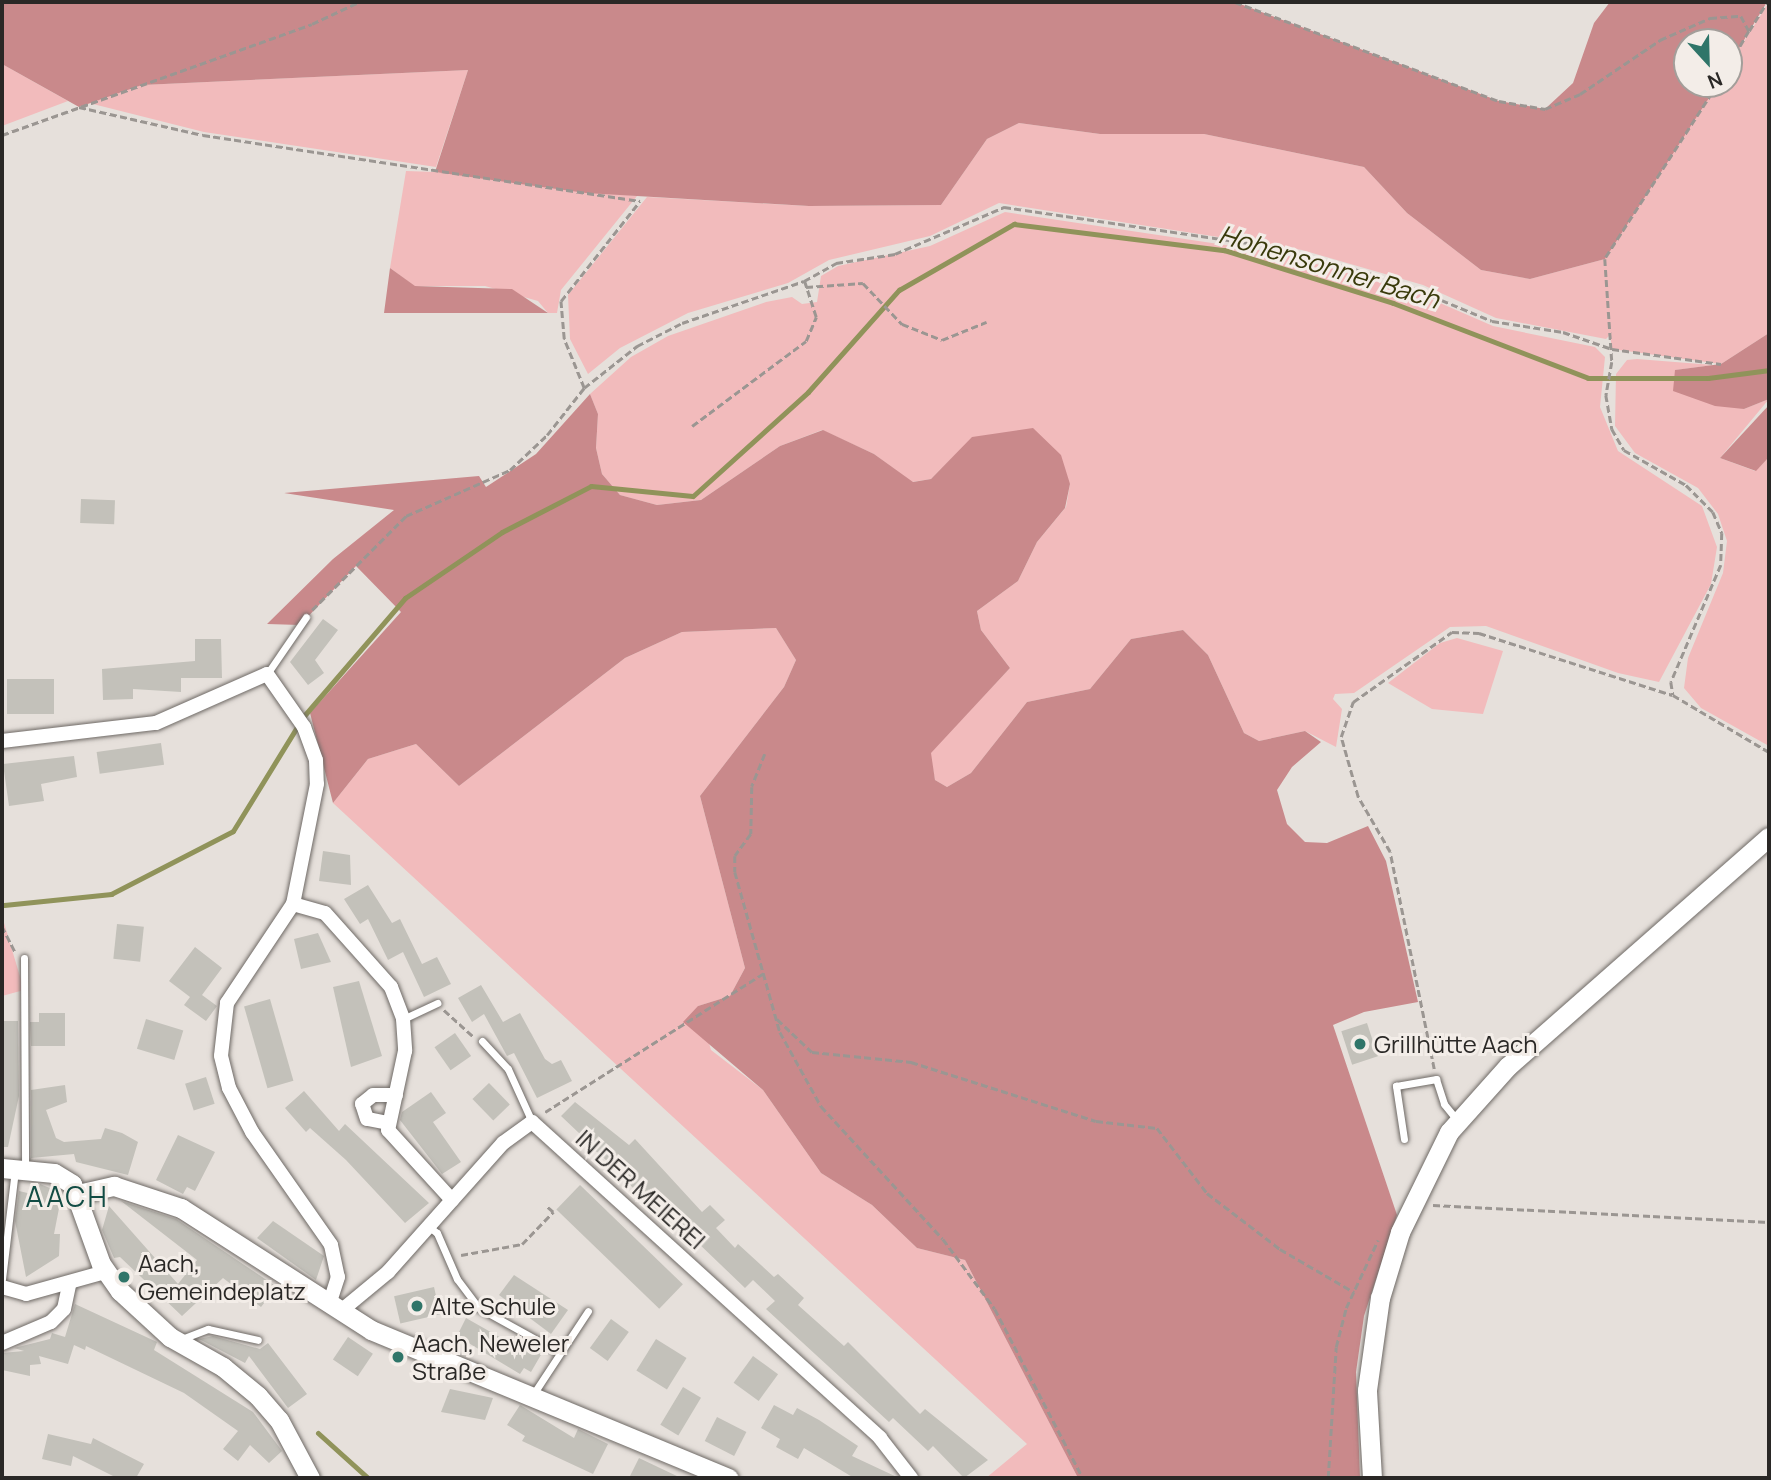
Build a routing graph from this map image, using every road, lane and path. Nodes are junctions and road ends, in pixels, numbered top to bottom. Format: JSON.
{"nodes":[{"id":1,"x":359,"y":2,"type":"edge"},
{"id":2,"x":1235,"y":2,"type":"edge"},
{"id":3,"x":1767,"y":2,"type":"edge"},
{"id":4,"x":1749,"y":31,"type":"junction"},
{"id":5,"x":1743,"y":41,"type":"edge"},
{"id":6,"x":1708,"y":98,"type":"edge"},
{"id":7,"x":79,"y":107,"type":"junction"},
{"id":8,"x":2,"y":135,"type":"edge"},
{"id":9,"x":804,"y":281,"type":"junction"},
{"id":10,"x":806,"y":287,"type":"junction"},
{"id":11,"x":986,"y":322,"type":"dead end"},
{"id":12,"x":1612,"y":349,"type":"junction"},
{"id":13,"x":1721,"y":364,"type":"dead end"},
{"id":14,"x":584,"y":388,"type":"junction"},
{"id":15,"x":692,"y":426,"type":"dead end"},
{"id":16,"x":2,"y":441,"type":"edge"},
{"id":17,"x":2,"y":475,"type":"edge"},
{"id":18,"x":306,"y":617,"type":"joint"},
{"id":19,"x":267,"y":674,"type":"junction"},
{"id":20,"x":1673,"y":695,"type":"junction"},
{"id":21,"x":3,"y":743,"type":"edge"},
{"id":22,"x":1769,"y":752,"type":"edge"},
{"id":23,"x":765,"y":754,"type":"dead end"},
{"id":24,"x":1769,"y":837,"type":"edge"},
{"id":25,"x":293,"y":904,"type":"junction"},
{"id":26,"x":2,"y":926,"type":"edge"},
{"id":27,"x":24,"y":958,"type":"joint"},
{"id":28,"x":764,"y":973,"type":"junction"},
{"id":29,"x":437,"y":1003,"type":"joint"},
{"id":30,"x":776,"y":1018,"type":"junction"},
{"id":31,"x":402,"y":1019,"type":"junction"},
{"id":32,"x":482,"y":1041,"type":"joint"},
{"id":33,"x":1436,"y":1079,"type":"junction"},
{"id":34,"x":397,"y":1095,"type":"junction"},
{"id":35,"x":1457,"y":1120,"type":"junction"},
{"id":36,"x":532,"y":1122,"type":"junction"},
{"id":37,"x":388,"y":1123,"type":"junction"},
{"id":38,"x":1404,"y":1139,"type":"dead end"},
{"id":39,"x":14,"y":1169,"type":"edge"},
{"id":40,"x":78,"y":1194,"type":"junction"},
{"id":41,"x":452,"y":1200,"type":"junction"},
{"id":42,"x":1412,"y":1203,"type":"junction"},
{"id":43,"x":547,"y":1207,"type":"dead end"},
{"id":44,"x":1769,"y":1222,"type":"edge"},
{"id":45,"x":428,"y":1226,"type":"junction"},
{"id":46,"x":449,"y":1257,"type":"junction"},
{"id":47,"x":106,"y":1272,"type":"junction"},
{"id":48,"x":2,"y":1279,"type":"edge"},
{"id":49,"x":69,"y":1286,"type":"junction"},
{"id":50,"x":2,"y":1287,"type":"edge"},
{"id":51,"x":1354,"y":1292,"type":"dead end"},
{"id":52,"x":335,"y":1307,"type":"junction"},
{"id":53,"x":588,"y":1311,"type":"dead end"},
{"id":54,"x":258,"y":1340,"type":"dead end"},
{"id":55,"x":177,"y":1342,"type":"junction"},
{"id":56,"x":2,"y":1343,"type":"edge"},
{"id":57,"x":557,"y":1351,"type":"junction"},
{"id":58,"x":534,"y":1394,"type":"junction"},
{"id":59,"x":310,"y":1478,"type":"edge"},
{"id":60,"x":729,"y":1478,"type":"edge"},
{"id":61,"x":911,"y":1478,"type":"edge"},
{"id":62,"x":1083,"y":1478,"type":"edge"},
{"id":63,"x":1372,"y":1478,"type":"edge"}],
"edges":[{"from":1,"to":7,"type":"path"},
{"from":2,"to":4,"type":"path"},
{"from":3,"to":4,"type":"path"},
{"from":4,"to":5,"type":"path"},
{"from":6,"to":12,"type":"path"},
{"from":7,"to":8,"type":"path"},
{"from":7,"to":14,"type":"path"},
{"from":9,"to":10,"type":"path"},
{"from":9,"to":12,"type":"path"},
{"from":9,"to":14,"type":"path"},
{"from":10,"to":11,"type":"path"},
{"from":10,"to":15,"type":"path"},
{"from":12,"to":13,"type":"path"},
{"from":12,"to":20,"type":"path"},
{"from":14,"to":18,"type":"path"},
{"from":16,"to":17,"type":"path"},
{"from":18,"to":19,"type":"lane"},
{"from":19,"to":21,"type":"street"},
{"from":19,"to":25,"type":"street"},
{"from":20,"to":22,"type":"path"},
{"from":20,"to":33,"type":"path"},
{"from":23,"to":28,"type":"path"},
{"from":24,"to":35,"type":"main road"},
{"from":25,"to":31,"type":"street"},
{"from":25,"to":52,"type":"street"},
{"from":26,"to":27,"type":"path"},
{"from":27,"to":39,"type":"lane"},
{"from":28,"to":30,"type":"path"},
{"from":28,"to":36,"type":"path"},
{"from":29,"to":31,"type":"lane"},
{"from":29,"to":32,"type":"path"},
{"from":30,"to":51,"type":"path"},
{"from":30,"to":62,"type":"path"},
{"from":31,"to":34,"type":"street"},
{"from":32,"to":36,"type":"lane"},
{"from":33,"to":35,"type":"lane"},
{"from":33,"to":38,"type":"lane"},
{"from":34,"to":37,"type":"street"},
{"from":34,"to":37,"type":"street"},
{"from":35,"to":42,"type":"main road"},
{"from":36,"to":41,"type":"street"},
{"from":36,"to":61,"type":"street","name":"IN DER MEIEREI"},
{"from":37,"to":41,"type":"street"},
{"from":39,"to":40,"type":"main road"},
{"from":39,"to":48,"type":"lane"},
{"from":40,"to":47,"type":"main road"},
{"from":40,"to":52,"type":"main road"},
{"from":41,"to":45,"type":"street"},
{"from":42,"to":44,"type":"path"},
{"from":42,"to":63,"type":"main road"},
{"from":43,"to":46,"type":"path"},
{"from":45,"to":46,"type":"lane"},
{"from":45,"to":52,"type":"street"},
{"from":46,"to":57,"type":"lane"},
{"from":47,"to":49,"type":"street"},
{"from":47,"to":55,"type":"main road"},
{"from":49,"to":50,"type":"street"},
{"from":49,"to":56,"type":"street"},
{"from":52,"to":58,"type":"main road"},
{"from":53,"to":57,"type":"lane"},
{"from":54,"to":55,"type":"lane"},
{"from":55,"to":59,"type":"main road"},
{"from":57,"to":58,"type":"lane"},
{"from":58,"to":60,"type":"main road"}]}
